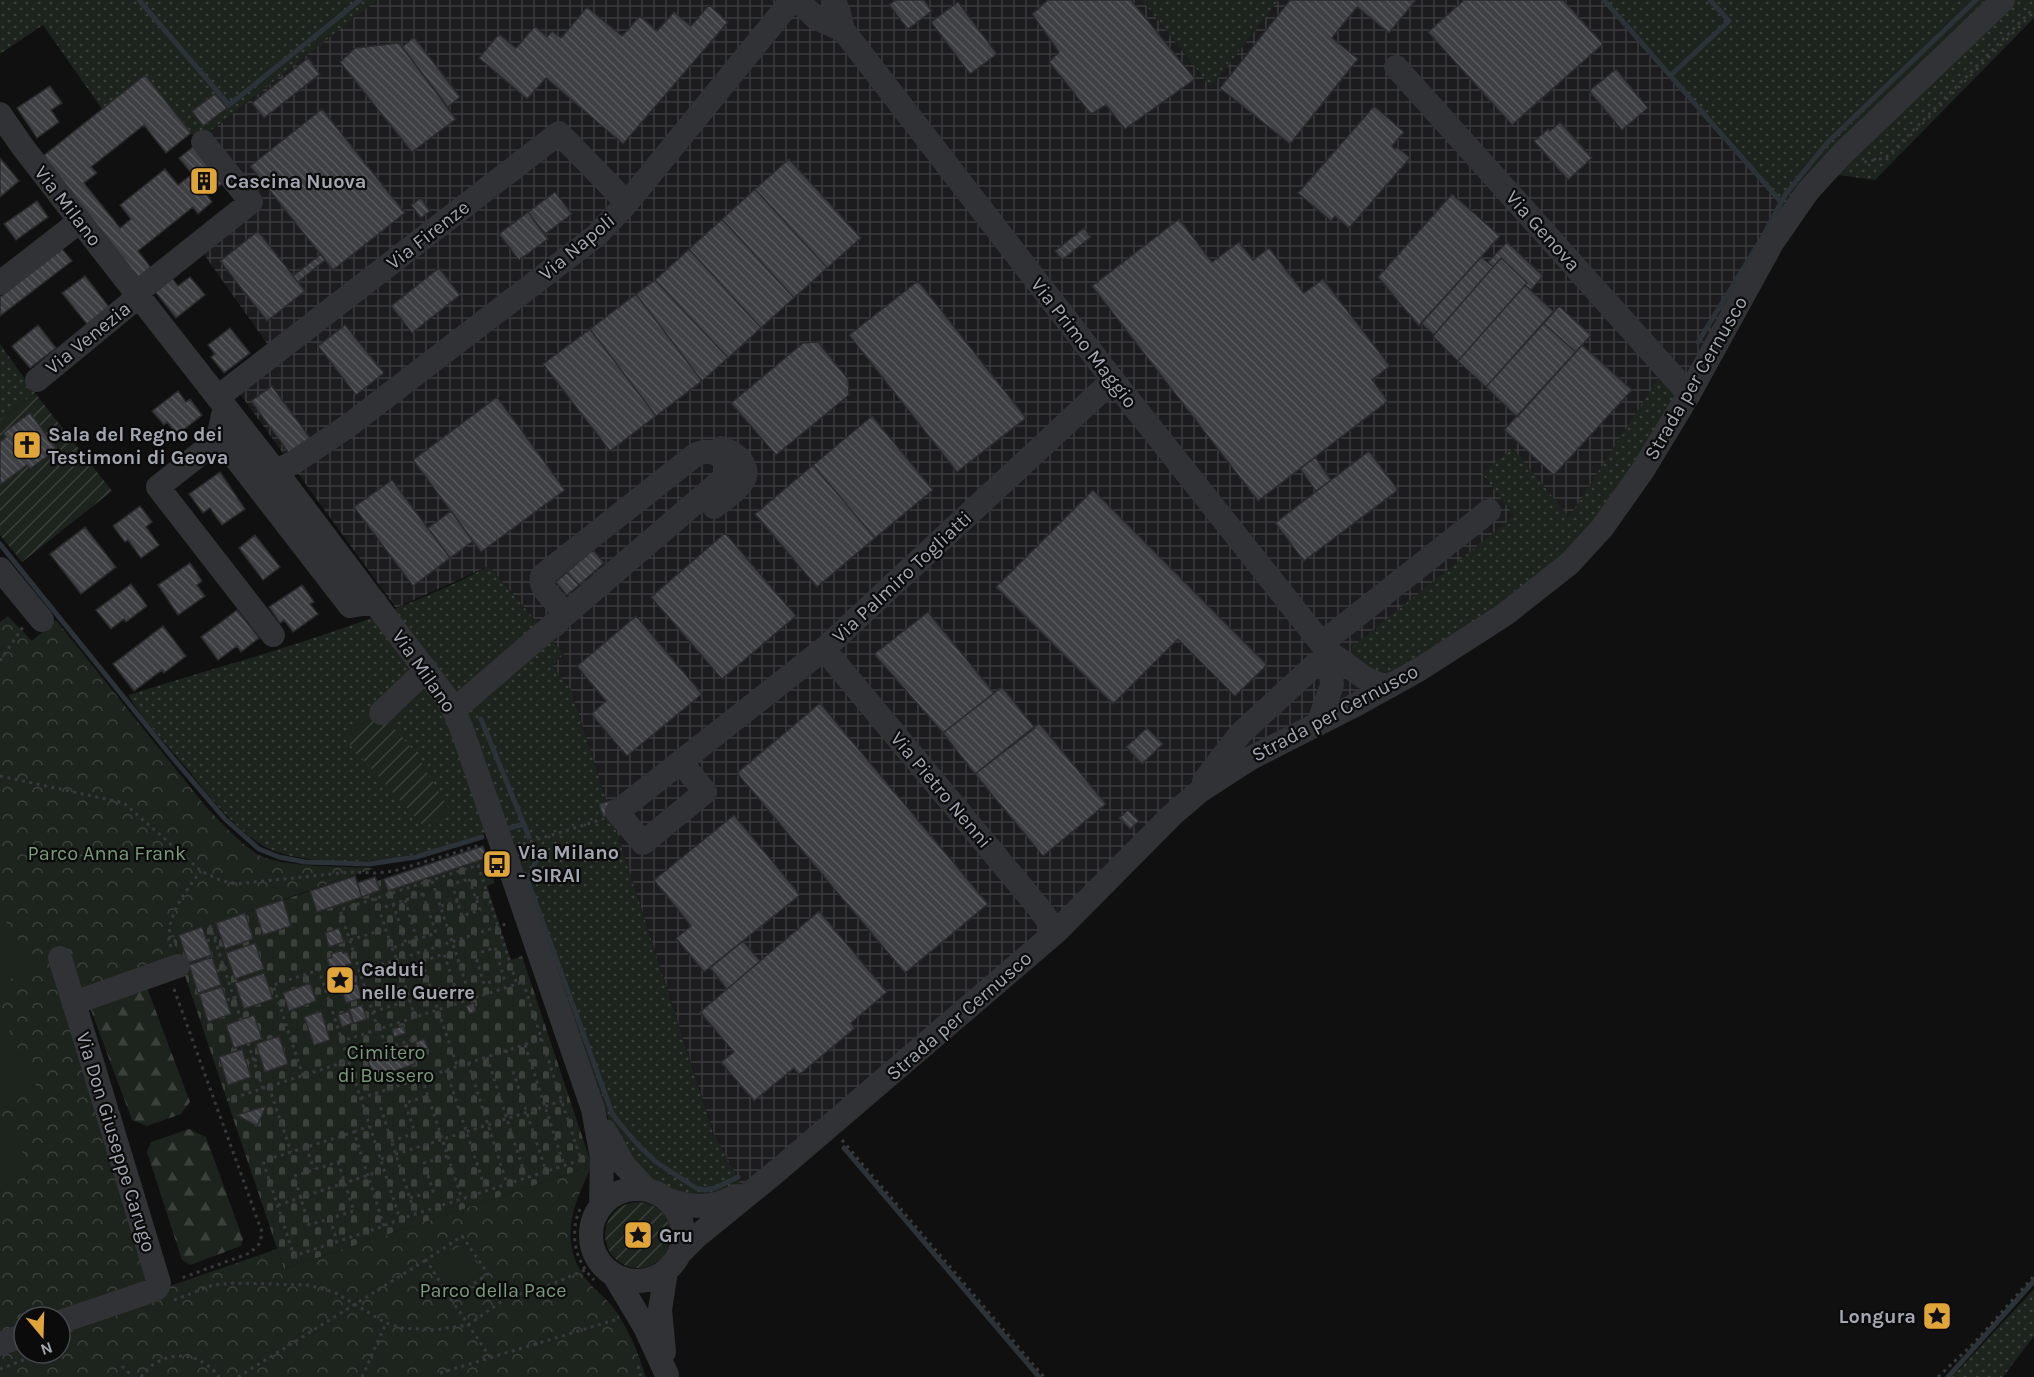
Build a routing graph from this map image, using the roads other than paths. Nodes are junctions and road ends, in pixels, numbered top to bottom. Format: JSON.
{"nodes":[{"id":1,"x":792,"y":0,"type":"edge"},
{"id":2,"x":797,"y":0,"type":"edge"},
{"id":3,"x":833,"y":0,"type":"edge"},
{"id":4,"x":2003,"y":0,"type":"edge"},
{"id":5,"x":843,"y":30,"type":"junction"},
{"id":6,"x":1396,"y":67,"type":"dead end"},
{"id":7,"x":0,"y":114,"type":"edge"},
{"id":8,"x":203,"y":142,"type":"dead end"},
{"id":9,"x":627,"y":203,"type":"junction"},
{"id":10,"x":80,"y":221,"type":"junction"},
{"id":11,"x":0,"y":283,"type":"edge"},
{"id":12,"x":139,"y":296,"type":"junction"},
{"id":13,"x":37,"y":380,"type":"dead end"},
{"id":14,"x":1113,"y":380,"type":"junction"},
{"id":15,"x":1689,"y":394,"type":"junction"},
{"id":16,"x":222,"y":404,"type":"junction"},
{"id":17,"x":348,"y":426,"type":"junction"},
{"id":18,"x":220,"y":438,"type":"junction"},
{"id":19,"x":275,"y":471,"type":"junction"},
{"id":20,"x":297,"y":500,"type":"junction"},
{"id":21,"x":1489,"y":511,"type":"dead end"},
{"id":22,"x":0,"y":569,"type":"edge"},
{"id":23,"x":375,"y":602,"type":"junction"},
{"id":24,"x":38,"y":615,"type":"road end"},
{"id":25,"x":557,"y":623,"type":"junction"},
{"id":26,"x":273,"y":635,"type":"dead end"},
{"id":27,"x":824,"y":649,"type":"junction"},
{"id":28,"x":1322,"y":653,"type":"junction"},
{"id":29,"x":1351,"y":668,"type":"junction"},
{"id":30,"x":426,"y":670,"type":"junction"},
{"id":31,"x":1332,"y":685,"type":"junction"},
{"id":32,"x":1390,"y":686,"type":"junction"},
{"id":33,"x":1357,"y":704,"type":"junction"},
{"id":34,"x":454,"y":710,"type":"junction"},
{"id":35,"x":381,"y":713,"type":"dead end"},
{"id":36,"x":1318,"y":723,"type":"junction"},
{"id":37,"x":681,"y":762,"type":"junction"},
{"id":38,"x":1186,"y":803,"type":"junction"},
{"id":39,"x":1056,"y":932,"type":"junction"},
{"id":40,"x":60,"y":958,"type":"dead end"},
{"id":41,"x":178,"y":966,"type":"road end"},
{"id":42,"x":74,"y":1003,"type":"junction"},
{"id":43,"x":593,"y":1109,"type":"junction"},
{"id":44,"x":764,"y":1181,"type":"junction"},
{"id":45,"x":646,"y":1189,"type":"junction"},
{"id":46,"x":668,"y":1200,"type":"junction"},
{"id":47,"x":592,"y":1205,"type":"junction"},
{"id":48,"x":673,"y":1263,"type":"junction"},
{"id":49,"x":606,"y":1280,"type":"junction"},
{"id":50,"x":72,"y":1318,"type":"edge"},
{"id":51,"x":667,"y":1376,"type":"edge"}],
"edges":[{"from":1,"to":9,"type":"street","name":"Via Napoli"},
{"from":2,"to":5,"type":"street","name":"Via Primo Maggio"},
{"from":3,"to":5,"type":"street","name":"Via Primo Maggio"},
{"from":4,"to":15,"type":"street","name":"Strada per Cernusco"},
{"from":5,"to":14,"type":"street","name":"Via Primo Maggio"},
{"from":6,"to":15,"type":"street","name":"Via Genova"},
{"from":7,"to":10,"type":"street","name":"Via Milano"},
{"from":8,"to":12,"type":"street"},
{"from":9,"to":16,"type":"street","name":"Via Firenze"},
{"from":9,"to":17,"type":"street","name":"Via Napoli"},
{"from":10,"to":11,"type":"street"},
{"from":10,"to":12,"type":"street","name":"Via Milano"},
{"from":12,"to":13,"type":"street","name":"Via Venezia"},
{"from":12,"to":16,"type":"street","name":"Via Milano"},
{"from":14,"to":27,"type":"street","name":"Via Palmiro Togliatti"},
{"from":14,"to":28,"type":"street","name":"Via Primo Maggio"},
{"from":15,"to":32,"type":"street","name":"Strada per Cernusco"},
{"from":16,"to":18,"type":"street"},
{"from":16,"to":19,"type":"street","name":"Via Milano"},
{"from":17,"to":19,"type":"street","name":"Via Napoli"},
{"from":17,"to":20,"type":"street","name":"Via Napoli"},
{"from":18,"to":23,"type":"street"},
{"from":18,"to":26,"type":"street"},
{"from":19,"to":20,"type":"street","name":"Via Milano"},
{"from":20,"to":23,"type":"street","name":"Via Milano"},
{"from":21,"to":28,"type":"street"},
{"from":22,"to":24,"type":"street"},
{"from":23,"to":30,"type":"street","name":"Via Milano"},
{"from":25,"to":25,"type":"street"},
{"from":25,"to":34,"type":"street"},
{"from":27,"to":37,"type":"street","name":"Via Palmiro Togliatti"},
{"from":27,"to":39,"type":"street","name":"Via Pietro Nenni"},
{"from":28,"to":29,"type":"street","name":"Via Primo Maggio"},
{"from":28,"to":31,"type":"street"},
{"from":28,"to":38,"type":"street"},
{"from":29,"to":32,"type":"street","name":"Via Primo Maggio"},
{"from":29,"to":33,"type":"street"},
{"from":30,"to":34,"type":"street","name":"Via Milano"},
{"from":30,"to":35,"type":"street"},
{"from":31,"to":33,"type":"street"},
{"from":31,"to":36,"type":"street"},
{"from":32,"to":33,"type":"street","name":"Strada per Cernusco"},
{"from":33,"to":36,"type":"street","name":"Strada per Cernusco"},
{"from":34,"to":43,"type":"street","name":"Via Milano"},
{"from":36,"to":38,"type":"street","name":"Strada per Cernusco"},
{"from":37,"to":37,"type":"street","name":"Via Palmiro Togliatti"},
{"from":38,"to":39,"type":"street","name":"Strada per Cernusco"},
{"from":39,"to":44,"type":"street","name":"Strada per Cernusco"},
{"from":40,"to":42,"type":"street"},
{"from":41,"to":42,"type":"street"},
{"from":42,"to":50,"type":"street","name":"Via Don Giuseppe Carugo"},
{"from":43,"to":45,"type":"street","name":"Via Milano"},
{"from":43,"to":47,"type":"street","name":"Via Milano"},
{"from":44,"to":46,"type":"street","name":"Strada per Cernusco"},
{"from":44,"to":48,"type":"street","name":"Strada per Cernusco"},
{"from":45,"to":46,"type":"street","name":"Via Milano"},
{"from":45,"to":47,"type":"street"},
{"from":46,"to":48,"type":"street","name":"Via Milano"},
{"from":47,"to":49,"type":"street","name":"Via Milano"},
{"from":48,"to":49,"type":"street"},
{"from":48,"to":51,"type":"street","name":"Via Milano"},
{"from":49,"to":51,"type":"street","name":"Via Milano"}]}
